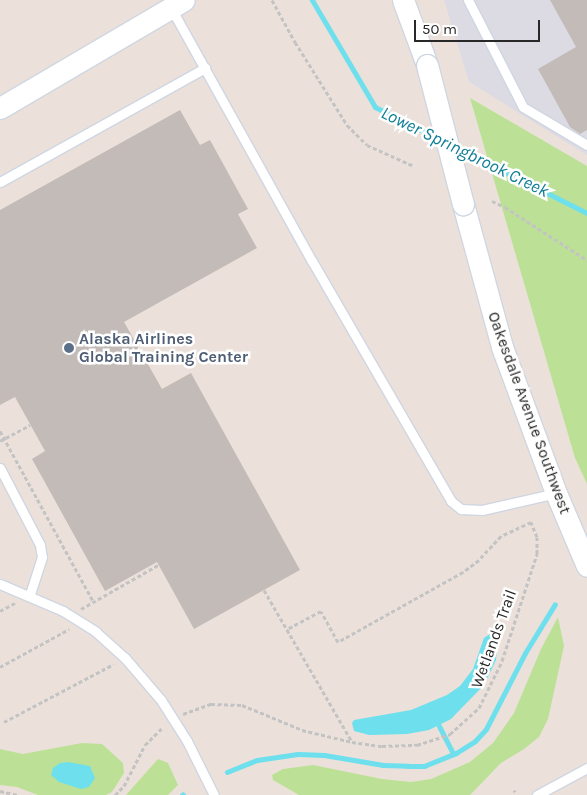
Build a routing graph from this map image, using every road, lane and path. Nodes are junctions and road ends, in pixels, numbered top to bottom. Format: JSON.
{"nodes":[{"id":1,"x":272,"y":0,"type":"edge"},
{"id":2,"x":403,"y":0,"type":"edge"},
{"id":3,"x":468,"y":0,"type":"edge"},
{"id":4,"x":178,"y":4,"type":"edge"},
{"id":5,"x":205,"y":68,"type":"junction"},
{"id":6,"x":0,"y":108,"type":"edge"},
{"id":7,"x":587,"y":145,"type":"edge"},
{"id":8,"x":414,"y":166,"type":"dead end"},
{"id":9,"x":0,"y":182,"type":"edge"},
{"id":10,"x":492,"y":201,"type":"dead end"},
{"id":11,"x":587,"y":260,"type":"edge"},
{"id":12,"x":30,"y":425,"type":"dead end"},
{"id":13,"x":0,"y":431,"type":"edge"},
{"id":14,"x":4,"y":439,"type":"junction"},
{"id":15,"x":0,"y":441,"type":"edge"},
{"id":16,"x":0,"y":468,"type":"edge"},
{"id":17,"x":556,"y":493,"type":"junction"},
{"id":18,"x":158,"y":564,"type":"dead end"},
{"id":19,"x":587,"y":566,"type":"edge"},
{"id":20,"x":0,"y":584,"type":"edge"},
{"id":21,"x":264,"y":590,"type":"dead end"},
{"id":22,"x":30,"y":595,"type":"junction"},
{"id":23,"x":93,"y":601,"type":"junction"},
{"id":24,"x":82,"y":607,"type":"dead end"},
{"id":25,"x":287,"y":629,"type":"junction"},
{"id":26,"x":67,"y":630,"type":"dead end"},
{"id":27,"x":125,"y":658,"type":"junction"},
{"id":28,"x":0,"y":667,"type":"edge"},
{"id":29,"x":174,"y":720,"type":"junction"},
{"id":30,"x":4,"y":722,"type":"dead end"},
{"id":31,"x":352,"y":742,"type":"junction"},
{"id":32,"x":587,"y":768,"type":"edge"},
{"id":33,"x":0,"y":791,"type":"edge"},
{"id":34,"x":18,"y":795,"type":"edge"},
{"id":35,"x":115,"y":795,"type":"edge"},
{"id":36,"x":214,"y":795,"type":"edge"},
{"id":37,"x":537,"y":795,"type":"edge"}],
"edges":[{"from":1,"to":8,"type":"path"},
{"from":2,"to":17,"type":"street","name":"Oakesdale Avenue Southwest","bridge":true},
{"from":3,"to":7,"type":"lane"},
{"from":4,"to":5,"type":"lane"},
{"from":4,"to":6,"type":"street"},
{"from":5,"to":9,"type":"lane"},
{"from":5,"to":17,"type":"lane"},
{"from":10,"to":11,"type":"path"},
{"from":12,"to":14,"type":"path"},
{"from":13,"to":14,"type":"path"},
{"from":14,"to":15,"type":"path"},
{"from":14,"to":23,"type":"path"},
{"from":16,"to":22,"type":"lane"},
{"from":17,"to":19,"type":"street","name":"Oakesdale Avenue Southwest"},
{"from":18,"to":23,"type":"path"},
{"from":20,"to":22,"type":"lane"},
{"from":21,"to":25,"type":"path"},
{"from":22,"to":27,"type":"lane"},
{"from":23,"to":24,"type":"path"},
{"from":25,"to":31,"type":"path"},
{"from":25,"to":31,"type":"path","name":"Wetlands Trail"},
{"from":26,"to":28,"type":"path"},
{"from":27,"to":29,"type":"lane"},
{"from":27,"to":30,"type":"path"},
{"from":29,"to":31,"type":"path","name":"Wetlands Trail"},
{"from":29,"to":35,"type":"path","name":"Wetlands Trail"},
{"from":29,"to":36,"type":"lane"},
{"from":32,"to":37,"type":"lane"},
{"from":33,"to":34,"type":"path"}]}
